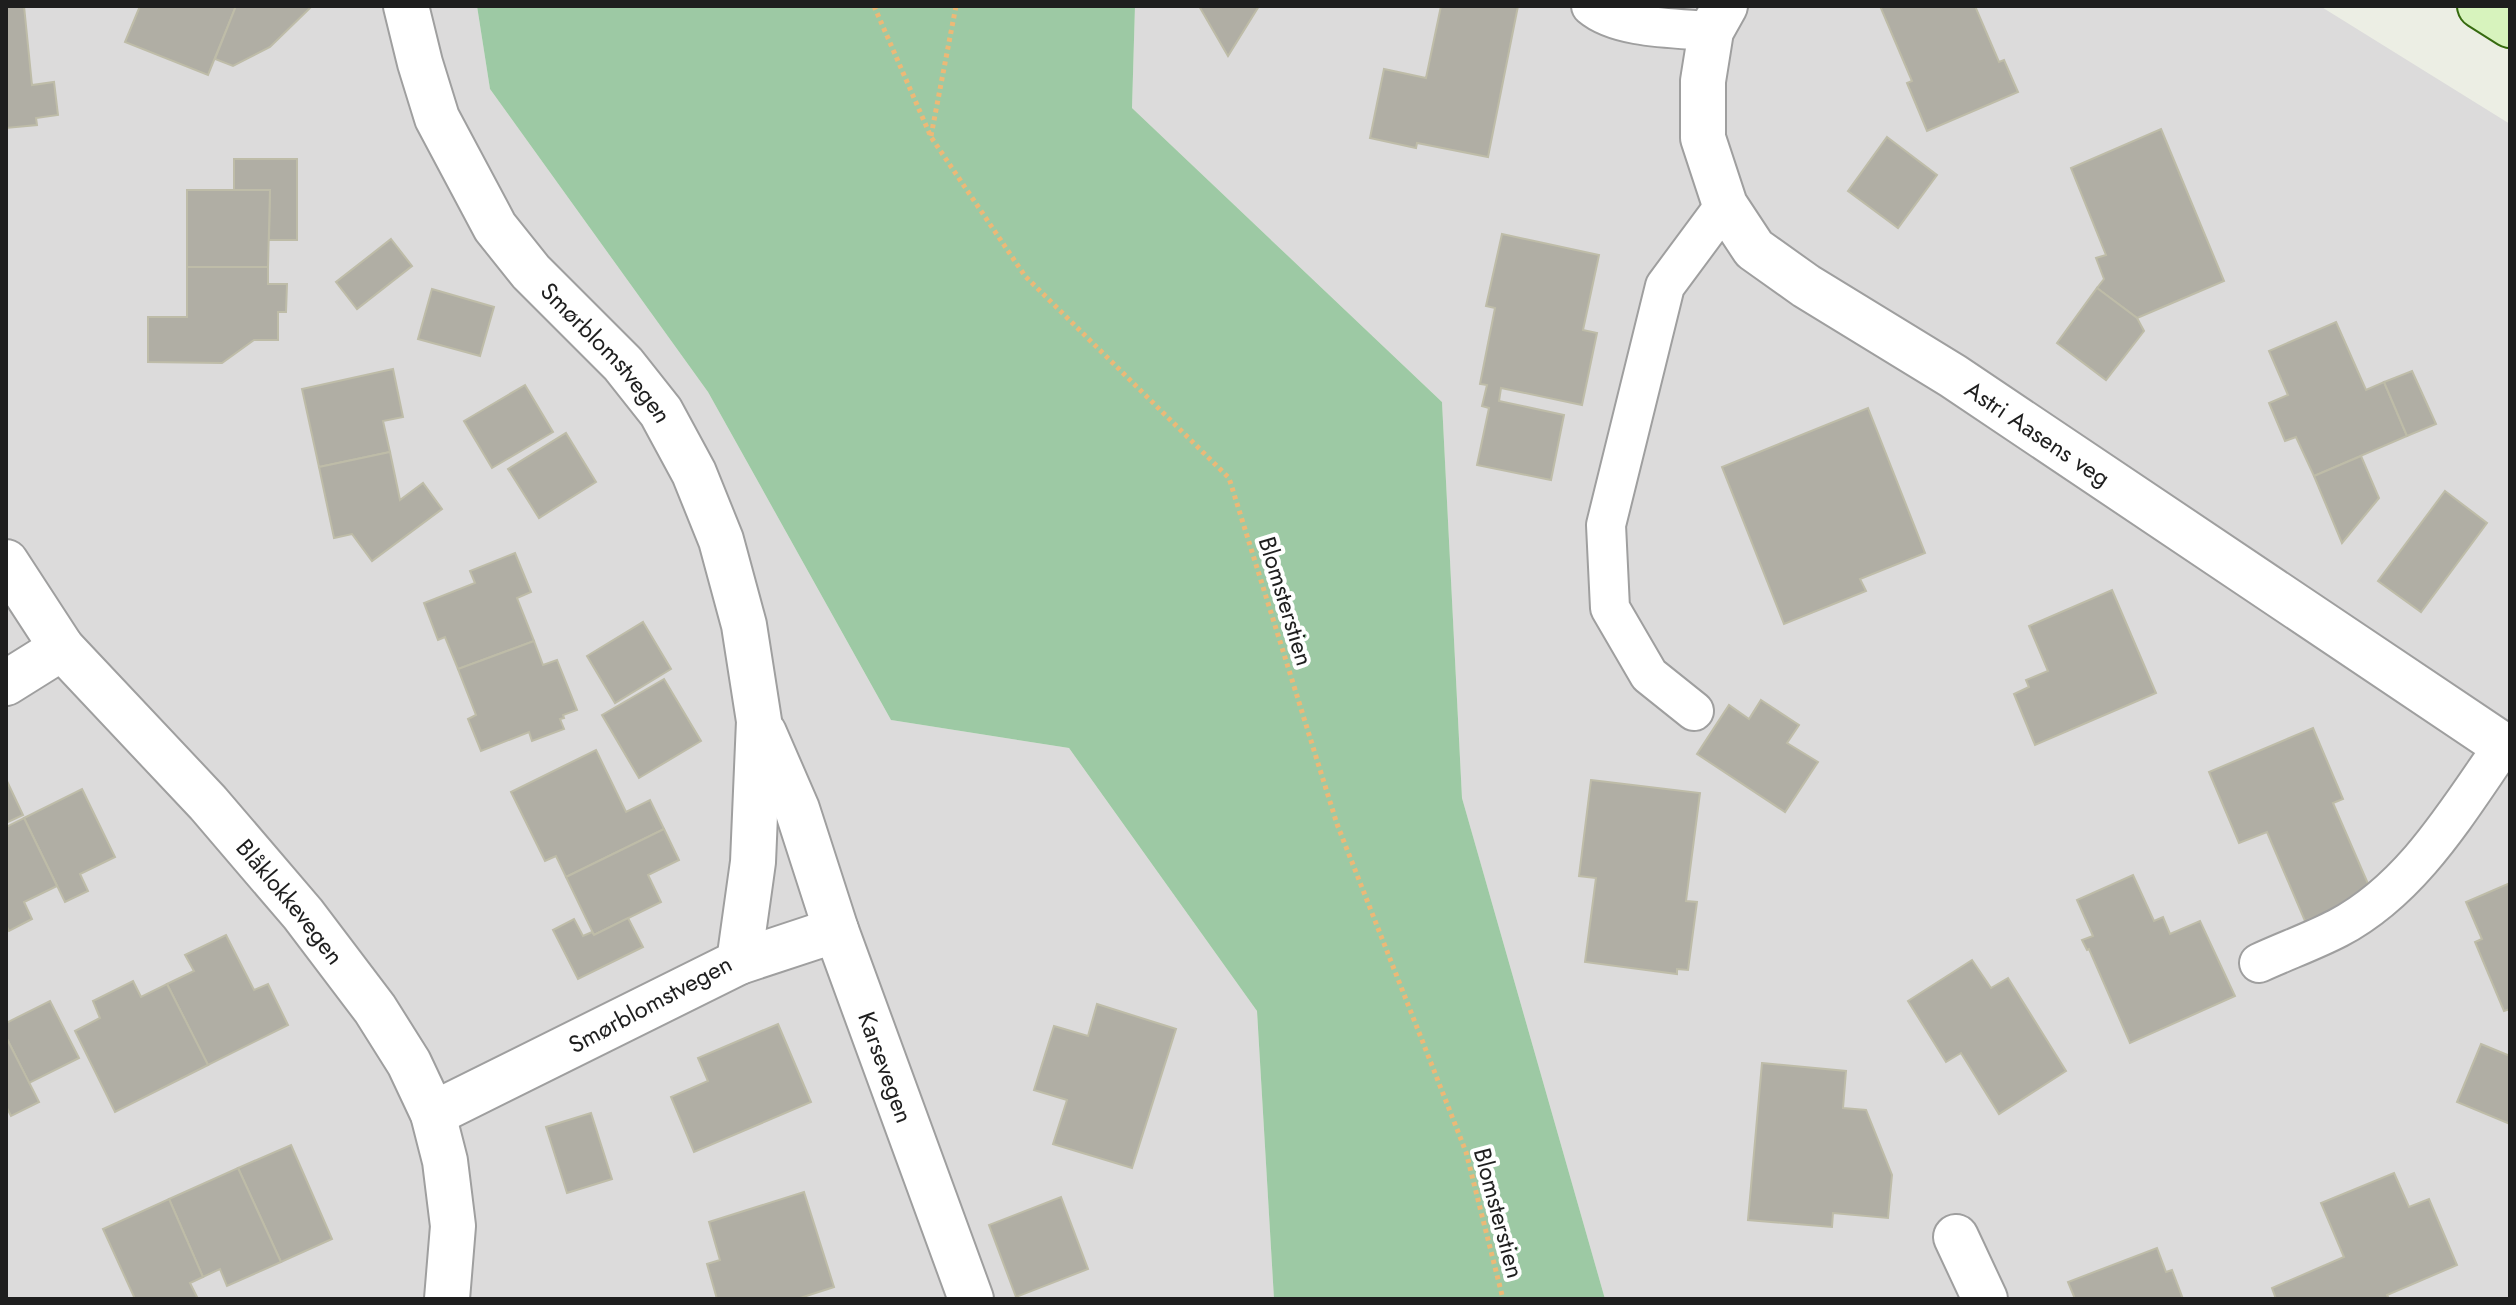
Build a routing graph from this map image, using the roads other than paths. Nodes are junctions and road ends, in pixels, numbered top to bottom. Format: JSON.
{"nodes":[{"id":1,"x":406,"y":6,"type":"edge"},
{"id":2,"x":1591,"y":6,"type":"edge"},
{"id":3,"x":2480,"y":6,"type":"edge"},
{"id":4,"x":1718,"y":19,"type":"edge"},
{"id":5,"x":2510,"y":25,"type":"edge"},
{"id":6,"x":1725,"y":205,"type":"junction"},
{"id":7,"x":6,"y":562,"type":"edge"},
{"id":8,"x":62,"y":648,"type":"junction"},
{"id":9,"x":6,"y":683,"type":"edge"},
{"id":10,"x":1694,"y":711,"type":"dead end"},
{"id":11,"x":759,"y":721,"type":"junction"},
{"id":12,"x":2506,"y":748,"type":"edge"},
{"id":13,"x":836,"y":930,"type":"junction"},
{"id":14,"x":739,"y":962,"type":"junction"},
{"id":15,"x":2259,"y":963,"type":"dead end"},
{"id":16,"x":433,"y":1114,"type":"junction"},
{"id":17,"x":1956,"y":1237,"type":"dead end"},
{"id":18,"x":447,"y":1299,"type":"edge"},
{"id":19,"x":971,"y":1299,"type":"edge"},
{"id":20,"x":1985,"y":1299,"type":"edge"}],
"edges":[{"from":1,"to":11,"type":"street","name":"Smørblomstvegen"},
{"from":2,"to":4,"type":"lane","name":"Astri Aasens veg"},
{"from":3,"to":5,"type":"main road"},
{"from":4,"to":6,"type":"street","name":"Astri Aasens veg"},
{"from":6,"to":10,"type":"lane"},
{"from":6,"to":12,"type":"street","name":"Astri Aasens veg"},
{"from":7,"to":8,"type":"street","name":"Blåklokkevegen"},
{"from":8,"to":9,"type":"street"},
{"from":8,"to":16,"type":"street","name":"Blåklokkevegen"},
{"from":11,"to":13,"type":"street","name":"Smørblomstvegen"},
{"from":11,"to":14,"type":"street","name":"Smørblomstvegen"},
{"from":12,"to":15,"type":"lane"},
{"from":13,"to":14,"type":"street"},
{"from":13,"to":19,"type":"street","name":"Karsevegen"},
{"from":14,"to":16,"type":"street","name":"Smørblomstvegen"},
{"from":16,"to":18,"type":"street","name":"Blåklokkevegen"},
{"from":17,"to":20,"type":"street"}]}
